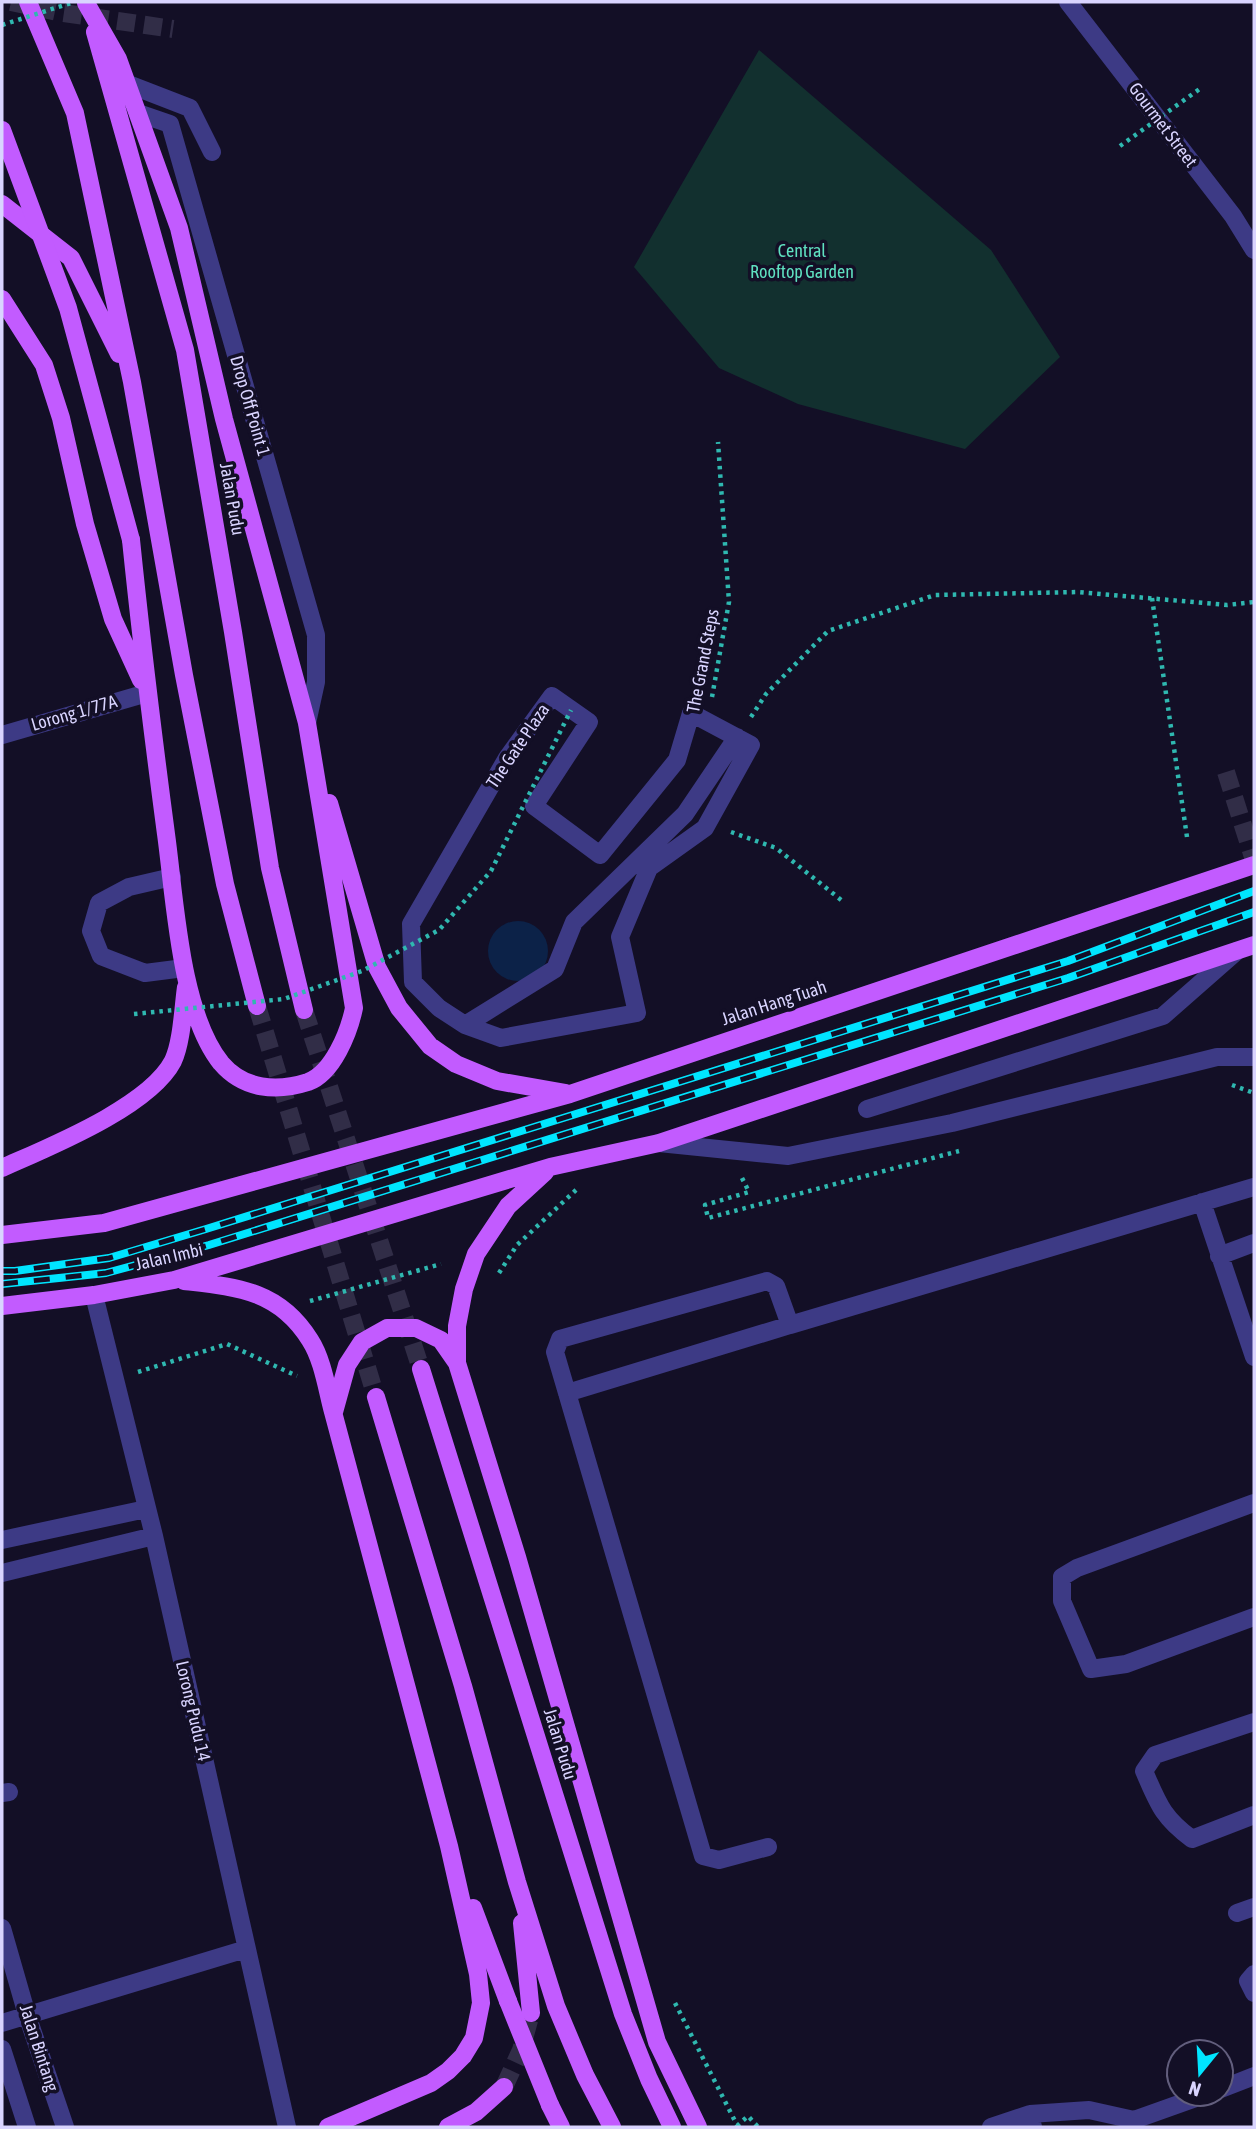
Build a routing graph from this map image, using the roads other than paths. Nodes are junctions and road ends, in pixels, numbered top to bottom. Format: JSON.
{"nodes":[{"id":1,"x":28,"y":2,"type":"edge"},
{"id":2,"x":82,"y":2,"type":"edge"},
{"id":3,"x":1068,"y":2,"type":"edge"},
{"id":4,"x":128,"y":84,"type":"junction"},
{"id":5,"x":138,"y":113,"type":"junction"},
{"id":6,"x":2,"y":131,"type":"edge"},
{"id":7,"x":212,"y":152,"type":"dead end"},
{"id":8,"x":2,"y":204,"type":"edge"},
{"id":9,"x":1254,"y":250,"type":"edge"},
{"id":10,"x":2,"y":299,"type":"edge"},
{"id":11,"x":132,"y":382,"type":"junction"},
{"id":12,"x":147,"y":693,"type":"junction"},
{"id":13,"x":307,"y":723,"type":"junction"},
{"id":14,"x":2,"y":735,"type":"edge"},
{"id":15,"x":737,"y":737,"type":"junction"},
{"id":16,"x":315,"y":774,"type":"junction"},
{"id":17,"x":620,"y":861,"type":"dead end"},
{"id":18,"x":1254,"y":865,"type":"edge"},
{"id":19,"x":172,"y":877,"type":"junction"},
{"id":20,"x":609,"y":889,"type":"junction"},
{"id":21,"x":1254,"y":945,"type":"edge"},
{"id":22,"x":1237,"y":951,"type":"junction"},
{"id":23,"x":185,"y":976,"type":"junction"},
{"id":24,"x":257,"y":1006,"type":"tunnel mouth"},
{"id":25,"x":304,"y":1010,"type":"tunnel mouth"},
{"id":26,"x":465,"y":1025,"type":"junction"},
{"id":27,"x":1254,"y":1057,"type":"edge"},
{"id":28,"x":570,"y":1094,"type":"junction"},
{"id":29,"x":867,"y":1109,"type":"dead end"},
{"id":30,"x":659,"y":1143,"type":"junction"},
{"id":31,"x":550,"y":1167,"type":"junction"},
{"id":32,"x":2,"y":1168,"type":"edge"},
{"id":33,"x":1254,"y":1187,"type":"edge"},
{"id":34,"x":1202,"y":1202,"type":"junction"},
{"id":35,"x":2,"y":1235,"type":"edge"},
{"id":36,"x":1254,"y":1243,"type":"edge"},
{"id":37,"x":1219,"y":1256,"type":"junction"},
{"id":38,"x":174,"y":1280,"type":"junction"},
{"id":39,"x":94,"y":1295,"type":"junction"},
{"id":40,"x":2,"y":1306,"type":"edge"},
{"id":41,"x":790,"y":1325,"type":"junction"},
{"id":42,"x":1254,"y":1357,"type":"edge"},
{"id":43,"x":457,"y":1363,"type":"junction"},
{"id":44,"x":421,"y":1369,"type":"tunnel mouth"},
{"id":45,"x":567,"y":1393,"type":"junction"},
{"id":46,"x":376,"y":1397,"type":"tunnel mouth"},
{"id":47,"x":334,"y":1412,"type":"junction"},
{"id":48,"x":1254,"y":1503,"type":"edge"},
{"id":49,"x":146,"y":1509,"type":"junction"},
{"id":50,"x":153,"y":1536,"type":"junction"},
{"id":51,"x":2,"y":1540,"type":"edge"},
{"id":52,"x":2,"y":1573,"type":"edge"},
{"id":53,"x":1254,"y":1617,"type":"edge"},
{"id":54,"x":1254,"y":1722,"type":"edge"},
{"id":55,"x":1254,"y":1815,"type":"edge"},
{"id":56,"x":449,"y":1846,"type":"junction"},
{"id":57,"x":768,"y":1847,"type":"dead end"},
{"id":58,"x":517,"y":1882,"type":"junction"},
{"id":59,"x":1254,"y":1907,"type":"edge"},
{"id":60,"x":1237,"y":1913,"type":"dead end"},
{"id":61,"x":2,"y":1928,"type":"edge"},
{"id":62,"x":246,"y":1949,"type":"junction"},
{"id":63,"x":1254,"y":1974,"type":"edge"},
{"id":64,"x":1254,"y":1993,"type":"edge"},
{"id":65,"x":531,"y":2014,"type":"tunnel mouth"},
{"id":66,"x":27,"y":2015,"type":"junction"},
{"id":67,"x":2,"y":2022,"type":"edge"},
{"id":68,"x":2,"y":2049,"type":"edge"},
{"id":69,"x":1254,"y":2076,"type":"edge"},
{"id":70,"x":1235,"y":2083,"type":"edge"},
{"id":71,"x":504,"y":2087,"type":"tunnel mouth"},
{"id":72,"x":1168,"y":2108,"type":"edge"},
{"id":73,"x":1031,"y":2121,"type":"edge"},
{"id":74,"x":27,"y":2127,"type":"edge"},
{"id":75,"x":65,"y":2127,"type":"edge"},
{"id":76,"x":287,"y":2127,"type":"edge"},
{"id":77,"x":328,"y":2127,"type":"edge"},
{"id":78,"x":448,"y":2127,"type":"edge"},
{"id":79,"x":561,"y":2127,"type":"edge"},
{"id":80,"x":612,"y":2127,"type":"edge"},
{"id":81,"x":671,"y":2127,"type":"edge"},
{"id":82,"x":698,"y":2127,"type":"edge"},
{"id":83,"x":991,"y":2127,"type":"edge"}],
"edges":[{"from":1,"to":11,"type":"main road"},
{"from":2,"to":4,"type":"main road"},
{"from":2,"to":25,"type":"main road","name":"Jalan Pudu"},
{"from":3,"to":9,"type":"street","name":"Gourmet Street"},
{"from":4,"to":5,"type":"main road"},
{"from":4,"to":7,"type":"street"},
{"from":5,"to":13,"type":"main road"},
{"from":5,"to":13,"type":"street","name":"Drop Off Point 1"},
{"from":6,"to":12,"type":"main road","bridge":true},
{"from":8,"to":11,"type":"main road"},
{"from":10,"to":12,"type":"main road"},
{"from":11,"to":24,"type":"main road"},
{"from":12,"to":14,"type":"street","name":"Lorong 1/77A"},
{"from":12,"to":19,"type":"main road"},
{"from":13,"to":16,"type":"main road"},
{"from":15,"to":20,"type":"street"},
{"from":15,"to":26,"type":"street","name":"The Gate Plaza"},
{"from":15,"to":26,"type":"street","name":"The Gate Plaza"},
{"from":16,"to":23,"type":"main road"},
{"from":16,"to":28,"type":"main road"},
{"from":17,"to":20,"type":"street"},
{"from":18,"to":28,"type":"main road","name":"Jalan Hang Tuah"},
{"from":19,"to":23,"type":"main road"},
{"from":19,"to":23,"type":"street"},
{"from":20,"to":26,"type":"street"},
{"from":21,"to":22,"type":"main road"},
{"from":22,"to":29,"type":"street"},
{"from":22,"to":30,"type":"main road"},
{"from":23,"to":32,"type":"main road"},
{"from":27,"to":30,"type":"street"},
{"from":28,"to":35,"type":"main road","name":"Jalan Hang Tuah"},
{"from":30,"to":31,"type":"main road"},
{"from":31,"to":38,"type":"main road","name":"Jalan Imbi"},
{"from":31,"to":43,"type":"main road"},
{"from":33,"to":34,"type":"street"},
{"from":34,"to":37,"type":"street"},
{"from":34,"to":41,"type":"street"},
{"from":36,"to":37,"type":"street"},
{"from":37,"to":42,"type":"street"},
{"from":38,"to":39,"type":"main road","name":"Jalan Imbi"},
{"from":38,"to":47,"type":"main road"},
{"from":39,"to":40,"type":"main road","name":"Jalan Imbi"},
{"from":39,"to":49,"type":"street","name":"Lorong Pudu 14"},
{"from":41,"to":45,"type":"street"},
{"from":41,"to":45,"type":"street"},
{"from":43,"to":47,"type":"main road"},
{"from":43,"to":82,"type":"main road"},
{"from":44,"to":81,"type":"main road","name":"Jalan Pudu"},
{"from":45,"to":57,"type":"street"},
{"from":46,"to":58,"type":"main road"},
{"from":47,"to":56,"type":"main road"},
{"from":48,"to":53,"type":"street"},
{"from":49,"to":50,"type":"street","name":"Lorong Pudu 14"},
{"from":49,"to":51,"type":"street"},
{"from":50,"to":52,"type":"street"},
{"from":50,"to":62,"type":"street","name":"Lorong Pudu 14"},
{"from":54,"to":55,"type":"street"},
{"from":56,"to":77,"type":"main road"},
{"from":56,"to":79,"type":"main road","bridge":true},
{"from":58,"to":65,"type":"main road"},
{"from":58,"to":80,"type":"main road"},
{"from":59,"to":60,"type":"street"},
{"from":61,"to":66,"type":"street","name":"Jalan Bintang"},
{"from":62,"to":66,"type":"street"},
{"from":62,"to":76,"type":"street","name":"Lorong Pudu 14"},
{"from":63,"to":64,"type":"street"},
{"from":66,"to":67,"type":"street"},
{"from":66,"to":75,"type":"street","name":"Jalan Bintang"},
{"from":68,"to":74,"type":"street","name":"Jalan Bintang"},
{"from":69,"to":70,"type":"street"},
{"from":71,"to":78,"type":"main road"},
{"from":72,"to":73,"type":"street"},
{"from":73,"to":83,"type":"street"}]}
